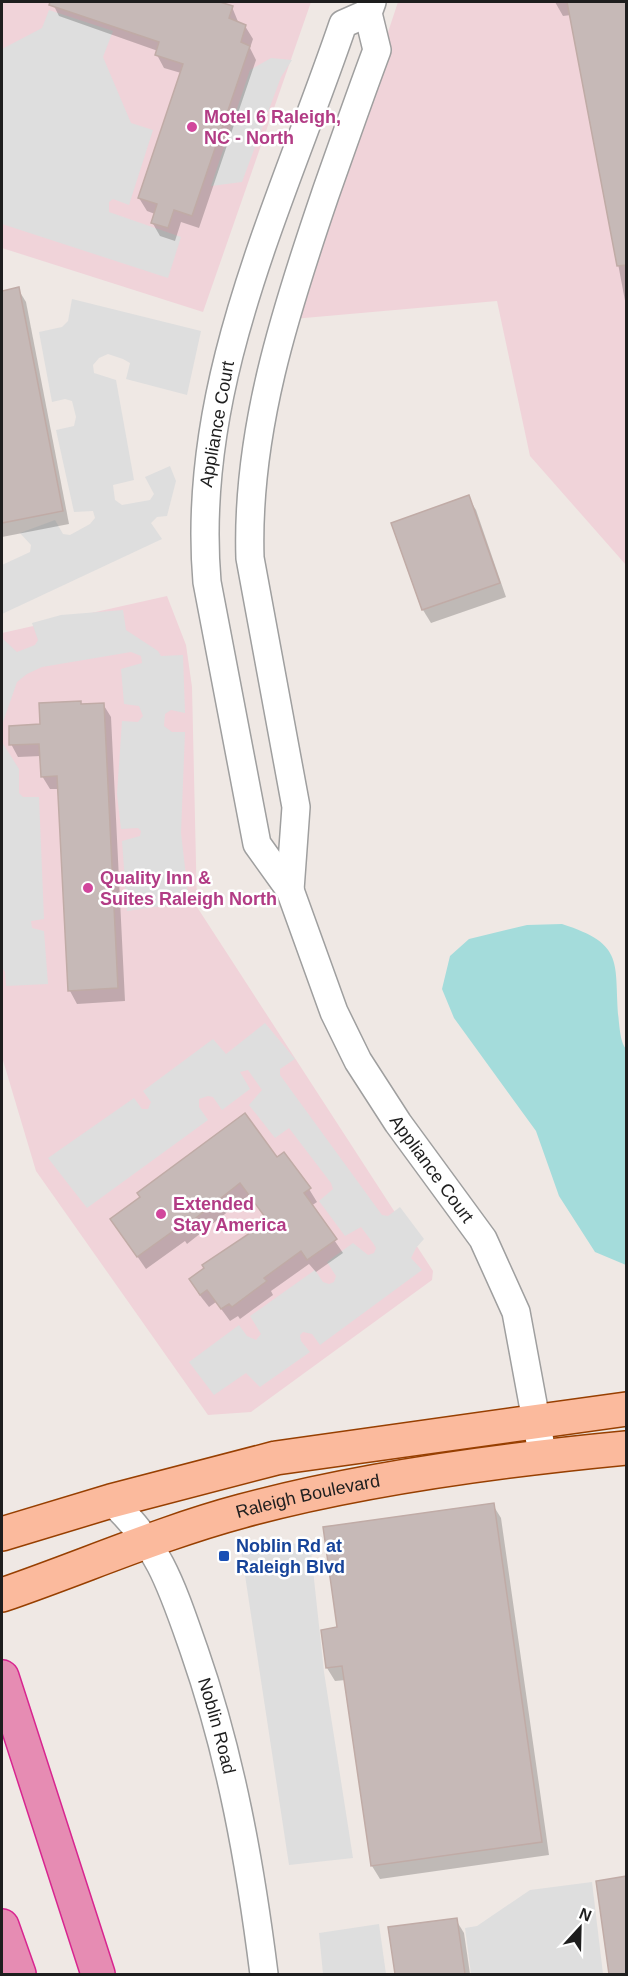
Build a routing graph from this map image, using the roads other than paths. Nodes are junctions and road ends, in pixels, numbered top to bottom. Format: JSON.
{"nodes":[{"id":1,"x":370,"y":7,"type":"edge"},
{"id":2,"x":290,"y":890,"type":"junction"},
{"id":3,"x":627,"y":1409,"type":"edge"},
{"id":4,"x":538,"y":1421,"type":"junction"},
{"id":5,"x":627,"y":1448,"type":"edge"},
{"id":6,"x":543,"y":1458,"type":"junction"},
{"id":7,"x":111,"y":1501,"type":"junction"},
{"id":8,"x":2,"y":1534,"type":"edge"},
{"id":9,"x":150,"y":1542,"type":"junction"},
{"id":10,"x":2,"y":1595,"type":"edge"},
{"id":11,"x":2,"y":1678,"type":"edge"},
{"id":12,"x":2,"y":1926,"type":"edge"},
{"id":13,"x":19,"y":1974,"type":"edge"},
{"id":14,"x":98,"y":1974,"type":"edge"},
{"id":15,"x":264,"y":1974,"type":"edge"}],
"edges":[{"from":1,"to":2,"type":"street","name":"Appliance Court"},
{"from":1,"to":2,"type":"street","name":"Appliance Court"},
{"from":2,"to":4,"type":"street","name":"Appliance Court"},
{"from":3,"to":4,"type":"main road"},
{"from":4,"to":6,"type":"street","name":"Appliance Court"},
{"from":4,"to":7,"type":"main road"},
{"from":5,"to":6,"type":"main road","name":"Raleigh Boulevard"},
{"from":6,"to":9,"type":"main road","name":"Raleigh Boulevard"},
{"from":7,"to":8,"type":"main road"},
{"from":7,"to":9,"type":"street","name":"Noblin Road"},
{"from":9,"to":10,"type":"main road","name":"Raleigh Boulevard"},
{"from":9,"to":15,"type":"street","name":"Noblin Road"},
{"from":11,"to":14,"type":"highway"},
{"from":12,"to":13,"type":"highway"}]}
